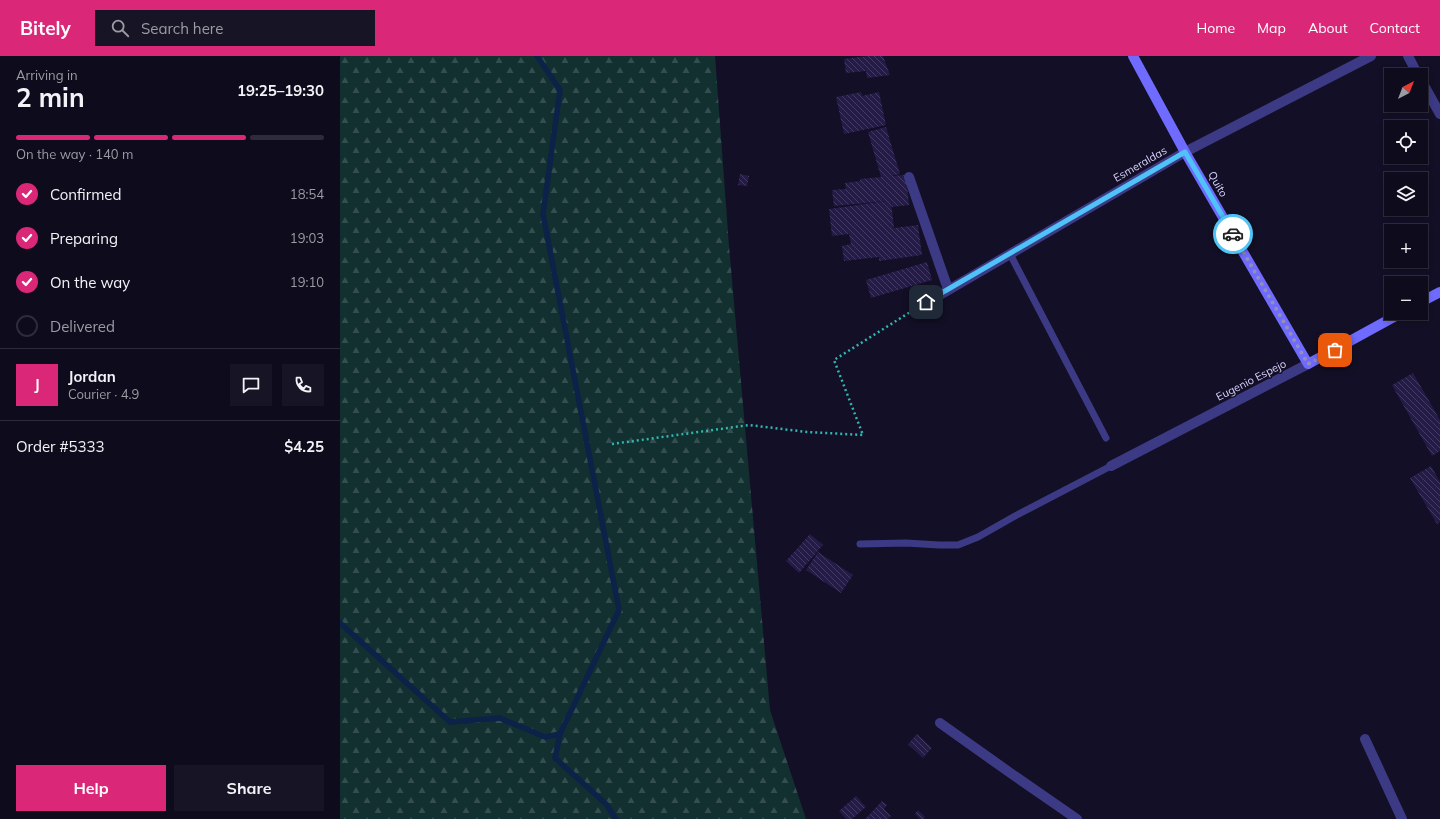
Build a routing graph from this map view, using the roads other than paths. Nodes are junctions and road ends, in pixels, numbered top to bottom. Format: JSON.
{"nodes":[{"id":1,"x":1133,"y":56,"type":"edge"},
{"id":2,"x":1371,"y":56,"type":"edge"},
{"id":3,"x":1408,"y":56,"type":"edge"},
{"id":4,"x":1414,"y":68,"type":"edge"},
{"id":5,"x":1428,"y":93,"type":"edge"},
{"id":6,"x":1440,"y":114,"type":"edge"},
{"id":7,"x":1185,"y":152,"type":"junction"},
{"id":8,"x":910,"y":177,"type":"dead end"},
{"id":9,"x":1010,"y":254,"type":"junction"},
{"id":10,"x":948,"y":289,"type":"junction"},
{"id":11,"x":1440,"y":292,"type":"edge"},
{"id":12,"x":1428,"y":298,"type":"edge"},
{"id":13,"x":926,"y":302,"type":"road end"},
{"id":14,"x":1388,"y":320,"type":"edge"},
{"id":15,"x":1308,"y":364,"type":"junction"},
{"id":16,"x":1106,"y":438,"type":"dead end"},
{"id":17,"x":1112,"y":466,"type":"joint"},
{"id":18,"x":860,"y":544,"type":"dead end"},
{"id":19,"x":940,"y":723,"type":"dead end"},
{"id":20,"x":1365,"y":739,"type":"dead end"},
{"id":21,"x":1077,"y":819,"type":"edge"},
{"id":22,"x":1402,"y":819,"type":"edge"}],
"edges":[{"from":1,"to":7,"type":"street","name":"Quito"},
{"from":2,"to":7,"type":"street","name":"Esmeraldas"},
{"from":3,"to":4,"type":"street"},
{"from":5,"to":6,"type":"street"},
{"from":7,"to":9,"type":"street","name":"Esmeraldas"},
{"from":7,"to":15,"type":"street","name":"Quito"},
{"from":8,"to":10,"type":"street"},
{"from":9,"to":10,"type":"street","name":"Esmeraldas"},
{"from":9,"to":16,"type":"lane"},
{"from":10,"to":13,"type":"street","name":"Esmeraldas"},
{"from":11,"to":12,"type":"street"},
{"from":14,"to":15,"type":"street","name":"Eugenio Espejo"},
{"from":15,"to":17,"type":"street","name":"Eugenio Espejo"},
{"from":17,"to":18,"type":"lane"},
{"from":19,"to":21,"type":"street"},
{"from":20,"to":22,"type":"street"}]}
